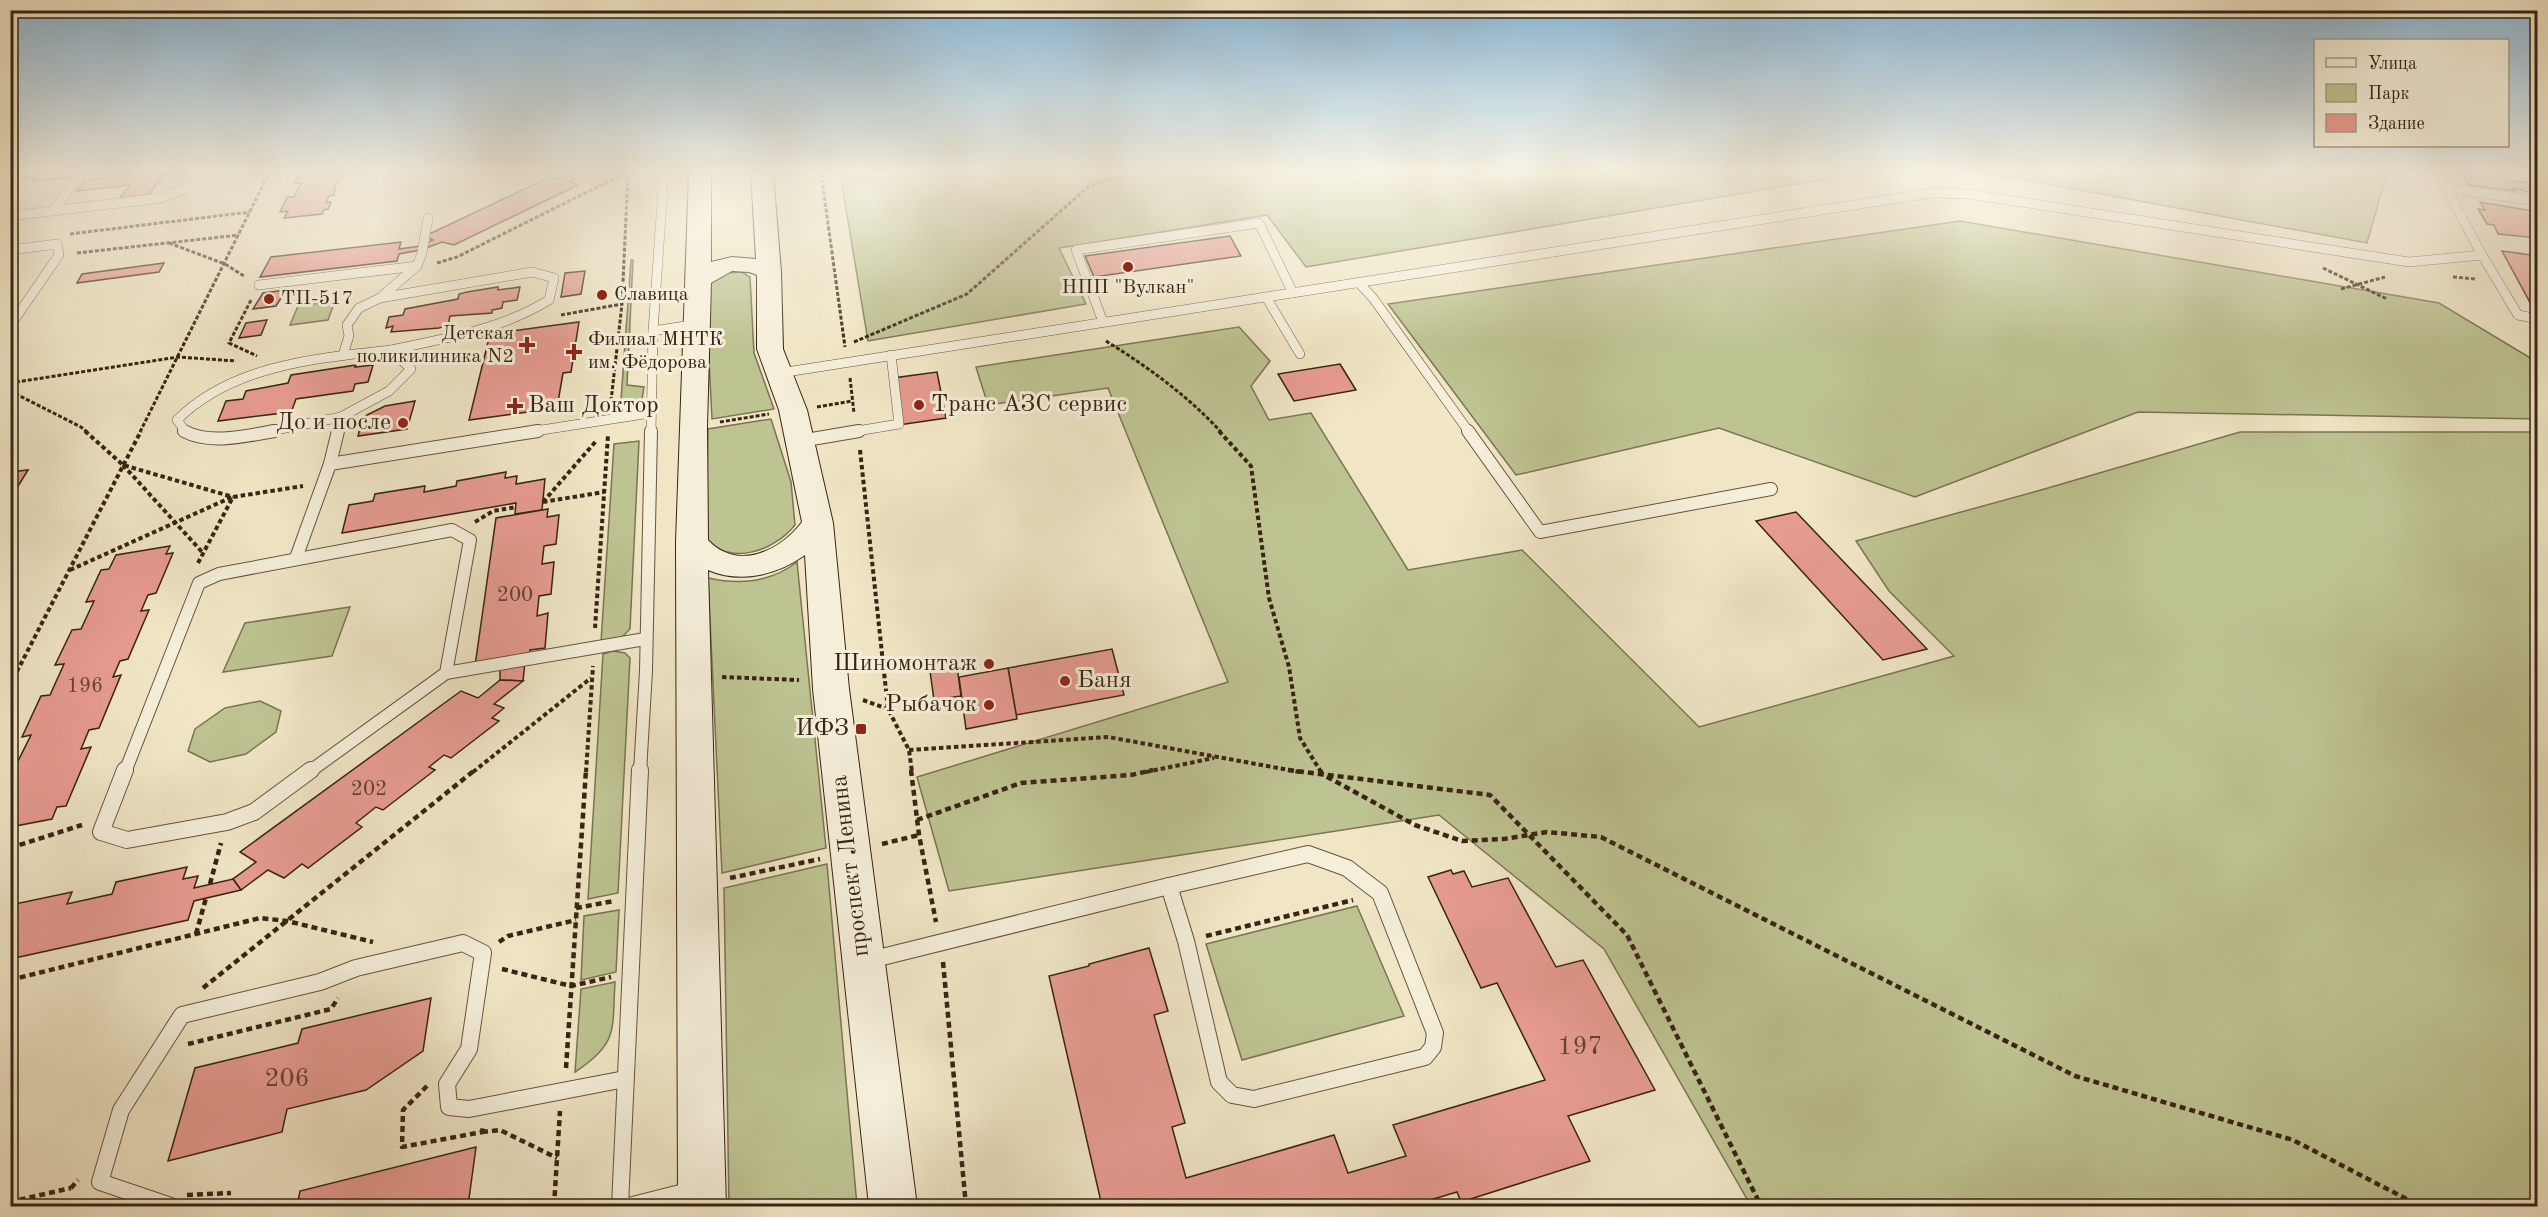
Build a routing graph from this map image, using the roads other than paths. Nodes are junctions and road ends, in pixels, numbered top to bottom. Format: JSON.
{"nodes":[{"id":1,"x":426,"y":230,"type":"edge"},
{"id":2,"x":660,"y":230,"type":"edge"},
{"id":3,"x":699,"y":230,"type":"edge"},
{"id":4,"x":766,"y":230,"type":"edge"},
{"id":5,"x":1213,"y":230,"type":"edge"},
{"id":6,"x":1262,"y":230,"type":"edge"},
{"id":7,"x":1694,"y":230,"type":"edge"},
{"id":8,"x":2201,"y":230,"type":"edge"},
{"id":9,"x":2468,"y":230,"type":"edge"},
{"id":10,"x":10,"y":250,"type":"edge"},
{"id":11,"x":2482,"y":255,"type":"junction"},
{"id":12,"x":413,"y":269,"type":"junction"},
{"id":13,"x":769,"y":272,"type":"junction"},
{"id":14,"x":699,"y":281,"type":"junction"},
{"id":15,"x":1358,"y":282,"type":"junction"},
{"id":16,"x":259,"y":285,"type":"road end"},
{"id":17,"x":1293,"y":293,"type":"junction"},
{"id":18,"x":1266,"y":297,"type":"junction"},
{"id":19,"x":380,"y":298,"type":"junction"},
{"id":20,"x":2538,"y":319,"type":"edge"},
{"id":21,"x":1103,"y":322,"type":"junction"},
{"id":22,"x":698,"y":324,"type":"junction"},
{"id":23,"x":10,"y":326,"type":"edge"},
{"id":24,"x":653,"y":331,"type":"junction"},
{"id":25,"x":391,"y":350,"type":"junction"},
{"id":26,"x":1300,"y":354,"type":"dead end"},
{"id":27,"x":343,"y":355,"type":"junction"},
{"id":28,"x":891,"y":355,"type":"junction"},
{"id":29,"x":780,"y":373,"type":"junction"},
{"id":30,"x":650,"y":413,"type":"junction"},
{"id":31,"x":341,"y":417,"type":"junction"},
{"id":32,"x":798,"y":441,"type":"junction"},
{"id":33,"x":330,"y":464,"type":"junction"},
{"id":34,"x":1770,"y":489,"type":"dead end"},
{"id":35,"x":818,"y":524,"type":"junction"},
{"id":36,"x":692,"y":542,"type":"junction"},
{"id":37,"x":296,"y":558,"type":"junction"},
{"id":38,"x":645,"y":639,"type":"junction"},
{"id":39,"x":446,"y":673,"type":"junction"},
{"id":40,"x":1169,"y":886,"type":"junction"},
{"id":41,"x":862,"y":962,"type":"junction"},
{"id":42,"x":625,"y":1079,"type":"junction"},
{"id":43,"x":702,"y":1197,"type":"edge"},
{"id":44,"x":176,"y":1200,"type":"edge"},
{"id":45,"x":620,"y":1206,"type":"edge"},
{"id":46,"x":629,"y":1206,"type":"edge"},
{"id":47,"x":893,"y":1206,"type":"edge"}],
"edges":[{"from":1,"to":12,"type":"lane"},
{"from":2,"to":24,"type":"lane"},
{"from":3,"to":14,"type":"main road"},
{"from":4,"to":13,"type":"main road","name":"проспект Ленина"},
{"from":5,"to":21,"type":"lane"},
{"from":6,"to":17,"type":"lane"},
{"from":7,"to":15,"type":"lane"},
{"from":8,"to":11,"type":"lane"},
{"from":9,"to":11,"type":"lane"},
{"from":10,"to":23,"type":"lane"},
{"from":11,"to":20,"type":"lane"},
{"from":12,"to":16,"type":"lane"},
{"from":12,"to":19,"type":"lane"},
{"from":13,"to":14,"type":"main road"},
{"from":13,"to":29,"type":"main road","name":"проспект Ленина"},
{"from":14,"to":22,"type":"main road"},
{"from":15,"to":17,"type":"lane"},
{"from":15,"to":34,"type":"lane"},
{"from":17,"to":18,"type":"lane"},
{"from":18,"to":21,"type":"lane"},
{"from":18,"to":26,"type":"lane"},
{"from":19,"to":25,"type":"lane"},
{"from":19,"to":27,"type":"lane"},
{"from":21,"to":28,"type":"lane"},
{"from":22,"to":24,"type":"lane"},
{"from":22,"to":36,"type":"main road"},
{"from":24,"to":30,"type":"lane"},
{"from":25,"to":27,"type":"lane"},
{"from":25,"to":31,"type":"lane"},
{"from":27,"to":31,"type":"lane"},
{"from":28,"to":29,"type":"lane"},
{"from":28,"to":32,"type":"lane"},
{"from":29,"to":32,"type":"main road","name":"проспект Ленина"},
{"from":30,"to":33,"type":"lane"},
{"from":30,"to":38,"type":"lane"},
{"from":31,"to":33,"type":"lane"},
{"from":32,"to":35,"type":"main road","name":"проспект Ленина"},
{"from":33,"to":37,"type":"lane"},
{"from":35,"to":36,"type":"main road"},
{"from":35,"to":41,"type":"main road","name":"проспект Ленина"},
{"from":36,"to":43,"type":"main road"},
{"from":37,"to":39,"type":"lane"},
{"from":37,"to":39,"type":"lane"},
{"from":38,"to":39,"type":"lane"},
{"from":38,"to":42,"type":"lane"},
{"from":40,"to":40,"type":"lane"},
{"from":40,"to":41,"type":"lane"},
{"from":41,"to":47,"type":"main road","name":"проспект Ленина"},
{"from":42,"to":44,"type":"lane"},
{"from":42,"to":45,"type":"lane"},
{"from":43,"to":46,"type":"lane"}]}
